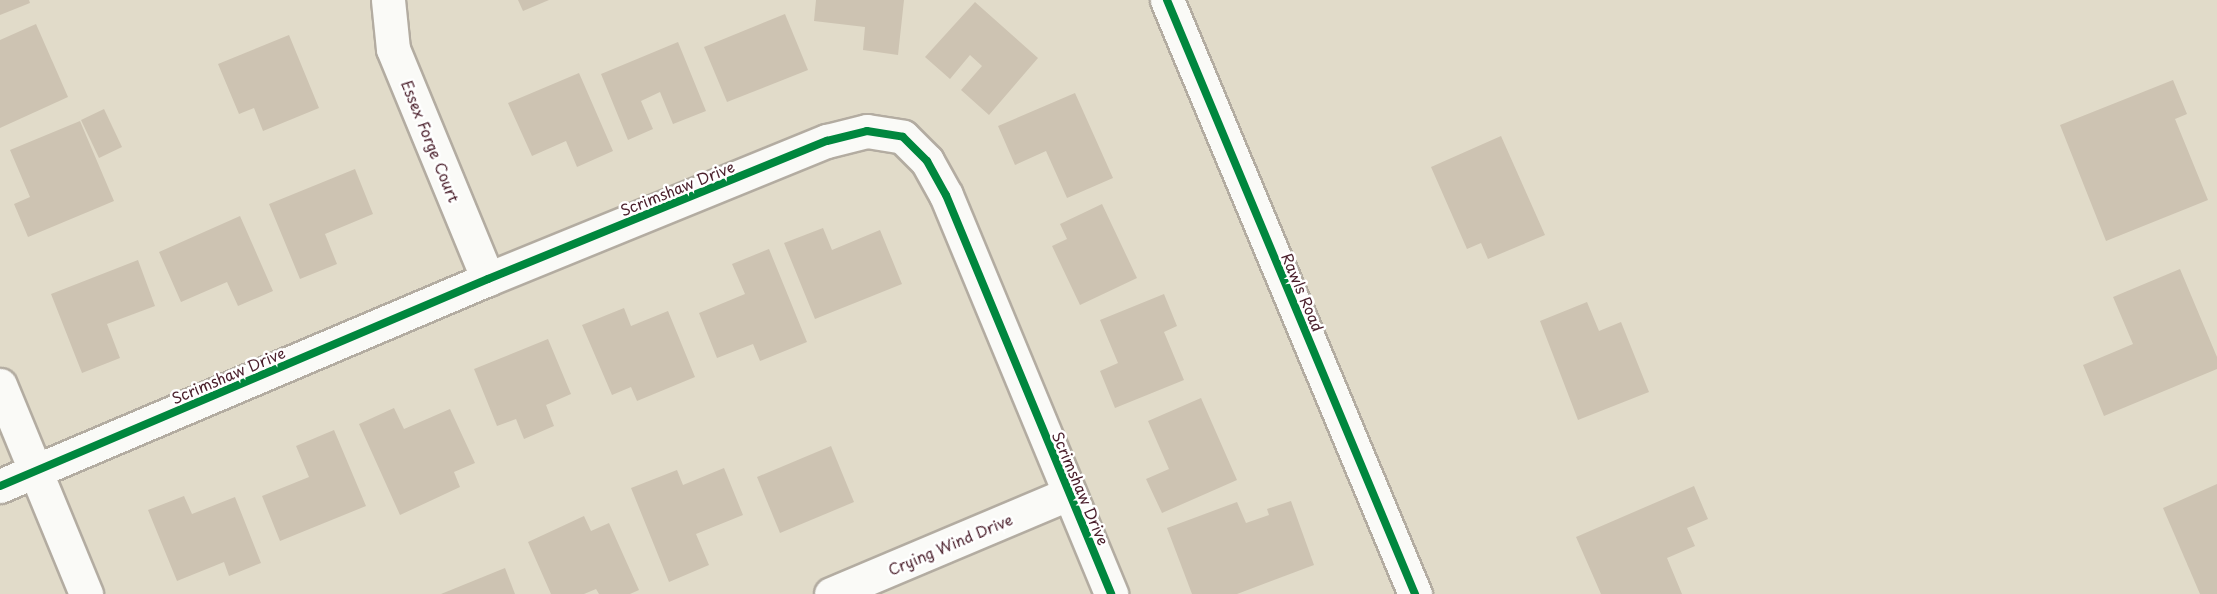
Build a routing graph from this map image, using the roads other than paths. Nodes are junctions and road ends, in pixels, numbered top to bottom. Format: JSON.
{"nodes":[{"id":1,"x":388,"y":0,"type":"edge"},
{"id":2,"x":1167,"y":0,"type":"edge"},
{"id":3,"x":488,"y":279,"type":"junction"},
{"id":4,"x":0,"y":385,"type":"edge"},
{"id":5,"x":36,"y":471,"type":"junction"},
{"id":6,"x":0,"y":486,"type":"edge"},
{"id":7,"x":1068,"y":494,"type":"junction"},
{"id":8,"x":86,"y":594,"type":"edge"},
{"id":9,"x":831,"y":594,"type":"edge"},
{"id":10,"x":1111,"y":594,"type":"edge"},
{"id":11,"x":1414,"y":594,"type":"edge"}],
"edges":[{"from":1,"to":3,"type":"street","name":"Essex Forge Court"},
{"from":2,"to":11,"type":"street","name":"Rawls Road"},
{"from":3,"to":5,"type":"street","name":"Scrimshaw Drive"},
{"from":3,"to":7,"type":"street","name":"Scrimshaw Drive"},
{"from":4,"to":5,"type":"street"},
{"from":5,"to":6,"type":"street","name":"Scrimshaw Drive"},
{"from":5,"to":8,"type":"street"},
{"from":7,"to":9,"type":"street","name":"Crying Wind Drive"},
{"from":7,"to":10,"type":"street","name":"Scrimshaw Drive"}]}
